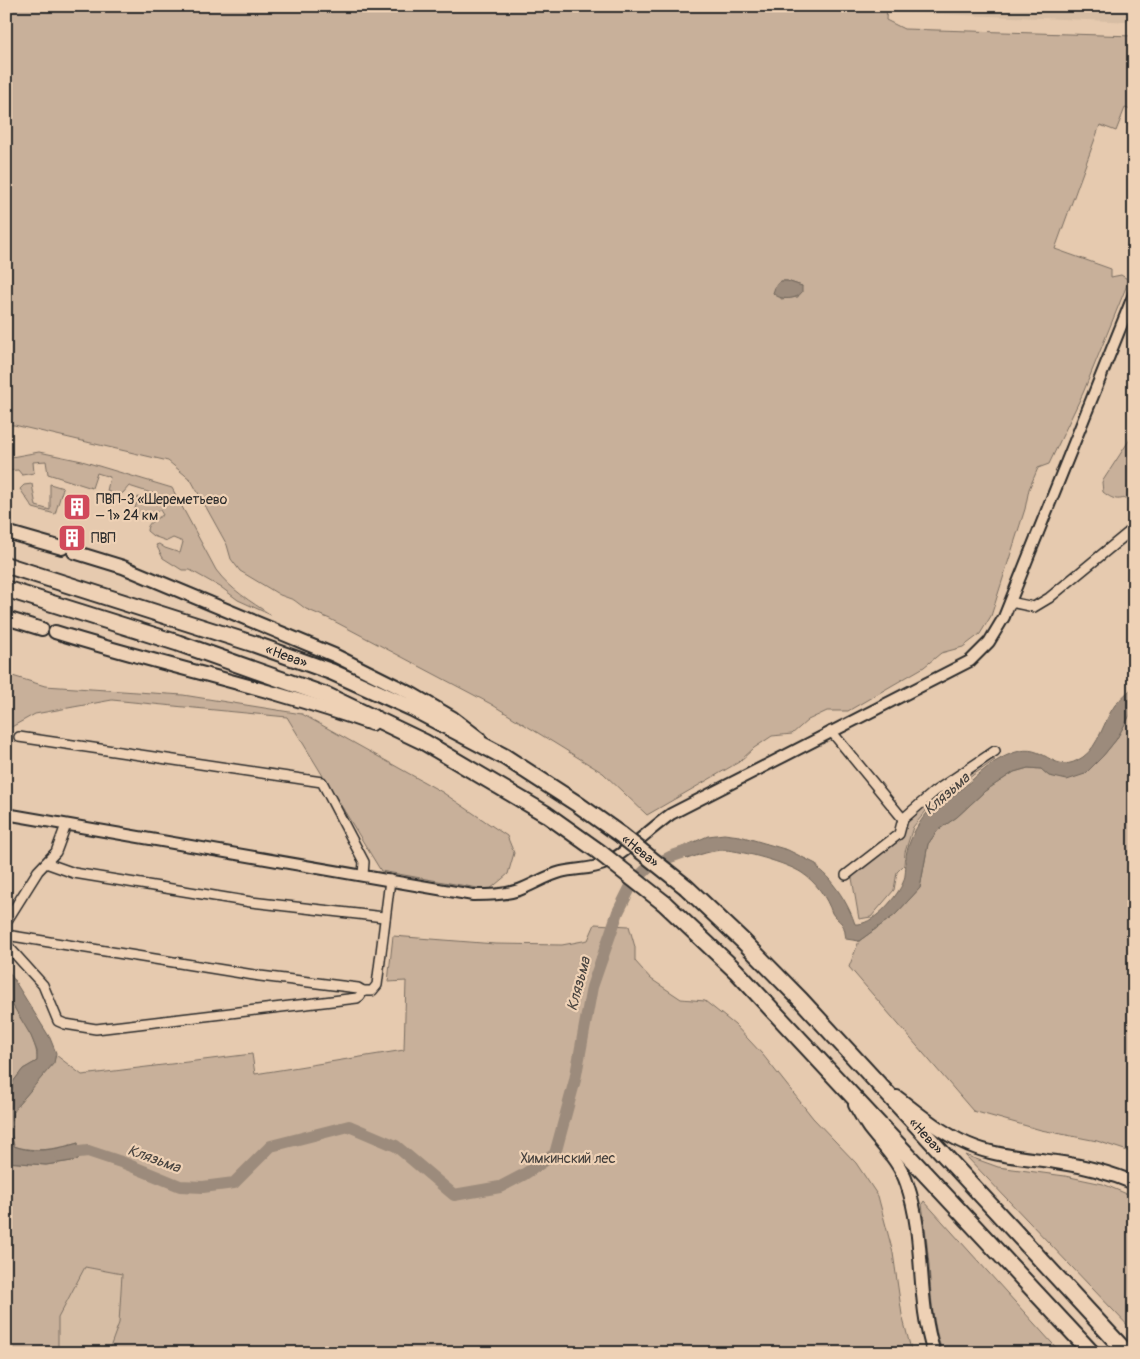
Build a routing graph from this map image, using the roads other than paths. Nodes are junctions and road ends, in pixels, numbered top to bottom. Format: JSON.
{"nodes":[{"id":1,"x":1134,"y":294,"type":"edge"},
{"id":2,"x":1134,"y":528,"type":"edge"},
{"id":3,"x":6,"y":532,"type":"edge"},
{"id":4,"x":6,"y":565,"type":"edge"},
{"id":5,"x":6,"y":589,"type":"edge"},
{"id":6,"x":1010,"y":602,"type":"junction"},
{"id":7,"x":6,"y":618,"type":"edge"},
{"id":8,"x":831,"y":731,"type":"junction"},
{"id":9,"x":19,"y":737,"type":"dead end"},
{"id":10,"x":424,"y":742,"type":"junction"},
{"id":11,"x":995,"y":751,"type":"dead end"},
{"id":12,"x":506,"y":757,"type":"junction"},
{"id":13,"x":6,"y":814,"type":"edge"},
{"id":14,"x":903,"y":819,"type":"junction"},
{"id":15,"x":66,"y":825,"type":"junction"},
{"id":16,"x":46,"y":863,"type":"junction"},
{"id":17,"x":363,"y":875,"type":"junction"},
{"id":18,"x":846,"y":875,"type":"dead end"},
{"id":19,"x":390,"y":880,"type":"junction"},
{"id":20,"x":384,"y":917,"type":"junction"},
{"id":21,"x":6,"y":922,"type":"edge"},
{"id":22,"x":6,"y":935,"type":"edge"},
{"id":23,"x":6,"y":944,"type":"edge"},
{"id":24,"x":363,"y":991,"type":"junction"},
{"id":25,"x":872,"y":1078,"type":"junction"},
{"id":26,"x":842,"y":1084,"type":"junction"},
{"id":27,"x":1134,"y":1183,"type":"edge"},
{"id":28,"x":934,"y":1353,"type":"edge"},
{"id":29,"x":1092,"y":1353,"type":"edge"},
{"id":30,"x":1127,"y":1353,"type":"edge"}],
"edges":[{"from":1,"to":6,"type":"street"},
{"from":2,"to":6,"type":"street"},
{"from":3,"to":12,"type":"main road"},
{"from":4,"to":12,"type":"highway","name":"«Нева»"},
{"from":5,"to":10,"type":"highway","name":"«Нева»"},
{"from":6,"to":8,"type":"street"},
{"from":7,"to":10,"type":"main road"},
{"from":8,"to":14,"type":"street"},
{"from":8,"to":19,"type":"street"},
{"from":9,"to":17,"type":"street"},
{"from":10,"to":26,"type":"highway","name":"«Нева»","bridge":true},
{"from":11,"to":14,"type":"street"},
{"from":12,"to":25,"type":"highway","name":"«Нева»","bridge":true},
{"from":13,"to":15,"type":"street"},
{"from":14,"to":18,"type":"street"},
{"from":15,"to":16,"type":"street"},
{"from":15,"to":17,"type":"street"},
{"from":16,"to":20,"type":"street"},
{"from":16,"to":21,"type":"street"},
{"from":17,"to":19,"type":"street"},
{"from":19,"to":20,"type":"street"},
{"from":20,"to":24,"type":"street"},
{"from":22,"to":24,"type":"street"},
{"from":23,"to":24,"type":"street"},
{"from":25,"to":27,"type":"main road"},
{"from":25,"to":30,"type":"highway","name":"«Нева»"},
{"from":26,"to":28,"type":"main road"},
{"from":26,"to":29,"type":"highway","name":"«Нева»"}]}
